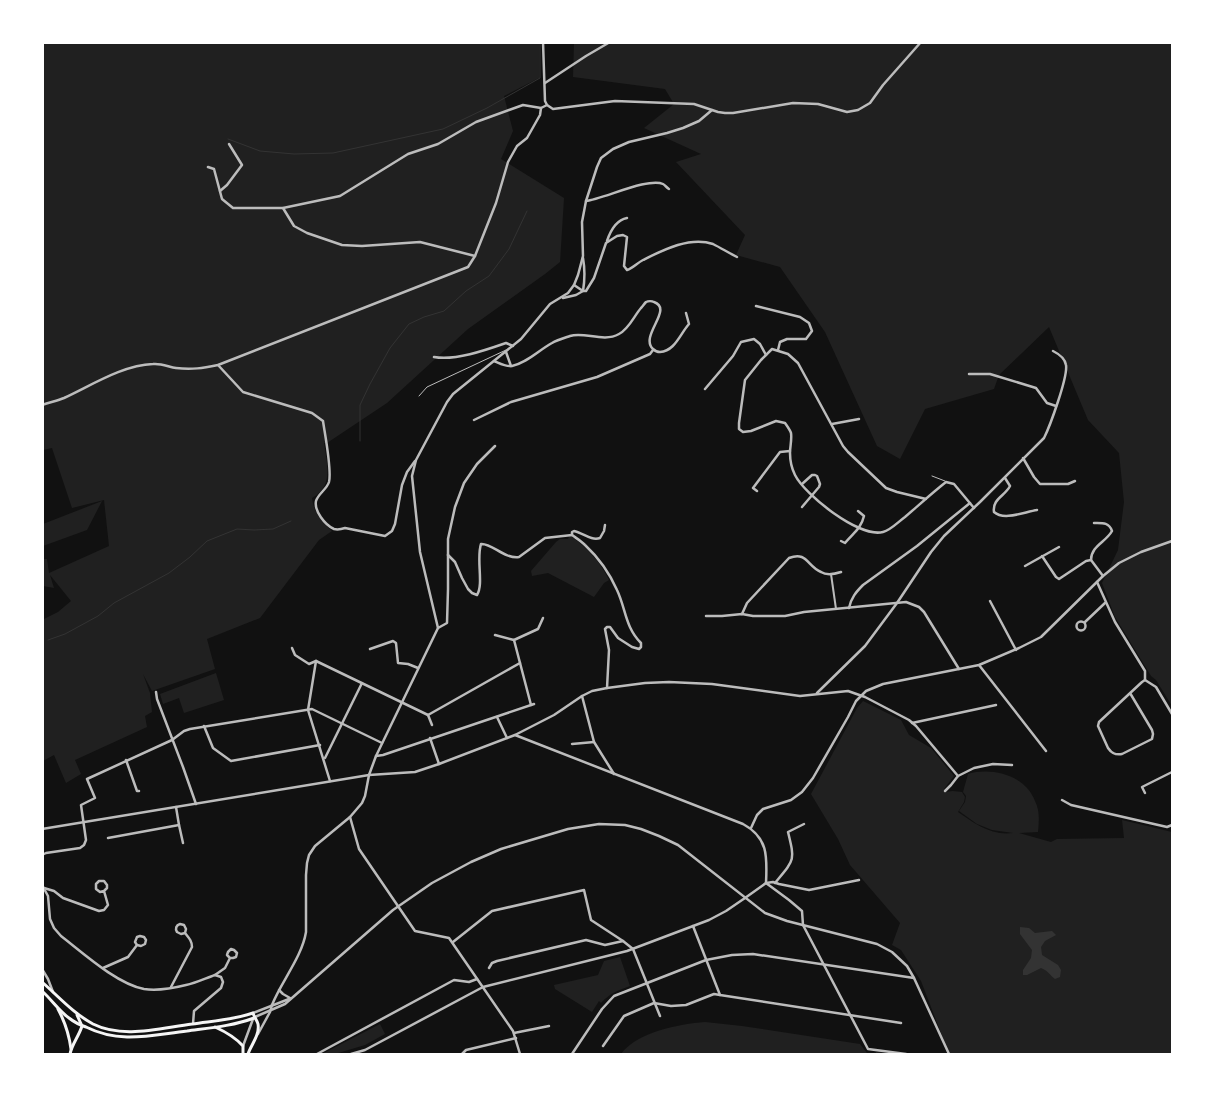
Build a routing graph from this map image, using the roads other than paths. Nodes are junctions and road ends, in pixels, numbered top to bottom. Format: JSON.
{"nodes":[{"id":1,"x":543,"y":42,"type":"edge"},
{"id":2,"x":610,"y":42,"type":"edge"},
{"id":3,"x":921,"y":42,"type":"edge"},
{"id":4,"x":545,"y":83,"type":"junction"},
{"id":5,"x":547,"y":105,"type":"junction"},
{"id":6,"x":541,"y":108,"type":"junction"},
{"id":7,"x":712,"y":110,"type":"junction"},
{"id":8,"x":229,"y":144,"type":"dead end"},
{"id":9,"x":208,"y":167,"type":"dead end"},
{"id":10,"x":669,"y":189,"type":"dead end"},
{"id":11,"x":220,"y":191,"type":"junction"},
{"id":12,"x":586,"y":201,"type":"junction"},
{"id":13,"x":283,"y":208,"type":"junction"},
{"id":14,"x":627,"y":218,"type":"dead end"},
{"id":15,"x":606,"y":243,"type":"junction"},
{"id":16,"x":475,"y":256,"type":"junction"},
{"id":17,"x":582,"y":256,"type":"junction"},
{"id":18,"x":737,"y":257,"type":"dead end"},
{"id":19,"x":574,"y":285,"type":"junction"},
{"id":20,"x":583,"y":291,"type":"junction"},
{"id":21,"x":561,"y":298,"type":"junction"},
{"id":22,"x":756,"y":306,"type":"dead end"},
{"id":23,"x":686,"y":313,"type":"dead end"},
{"id":24,"x":513,"y":346,"type":"junction"},
{"id":25,"x":509,"y":349,"type":"junction"},
{"id":26,"x":653,"y":350,"type":"junction"},
{"id":27,"x":778,"y":350,"type":"junction"},
{"id":28,"x":1053,"y":351,"type":"dead end"},
{"id":29,"x":506,"y":352,"type":"junction"},
{"id":30,"x":496,"y":354,"type":"junction"},
{"id":31,"x":766,"y":355,"type":"junction"},
{"id":32,"x":434,"y":356,"type":"dead end"},
{"id":33,"x":498,"y":358,"type":"junction"},
{"id":34,"x":494,"y":361,"type":"junction"},
{"id":35,"x":218,"y":365,"type":"junction"},
{"id":36,"x":511,"y":366,"type":"junction"},
{"id":37,"x":969,"y":374,"type":"dead end"},
{"id":38,"x":705,"y":389,"type":"dead end"},
{"id":39,"x":419,"y":396,"type":"dead end"},
{"id":40,"x":42,"y":406,"type":"edge"},
{"id":41,"x":1056,"y":406,"type":"junction"},
{"id":42,"x":859,"y":419,"type":"dead end"},
{"id":43,"x":474,"y":420,"type":"dead end"},
{"id":44,"x":832,"y":424,"type":"junction"},
{"id":45,"x":494,"y":446,"type":"dead end"},
{"id":46,"x":790,"y":452,"type":"junction"},
{"id":47,"x":1023,"y":458,"type":"junction"},
{"id":48,"x":416,"y":460,"type":"junction"},
{"id":49,"x":932,"y":476,"type":"dead end"},
{"id":50,"x":1005,"y":478,"type":"junction"},
{"id":51,"x":1075,"y":481,"type":"dead end"},
{"id":52,"x":946,"y":482,"type":"junction"},
{"id":53,"x":802,"y":484,"type":"junction"},
{"id":54,"x":757,"y":491,"type":"dead end"},
{"id":55,"x":812,"y":495,"type":"junction"},
{"id":56,"x":926,"y":499,"type":"junction"},
{"id":57,"x":970,"y":503,"type":"junction"},
{"id":58,"x":802,"y":506,"type":"dead end"},
{"id":59,"x":974,"y":508,"type":"junction"},
{"id":60,"x":1037,"y":510,"type":"dead end"},
{"id":61,"x":858,"y":511,"type":"dead end"},
{"id":62,"x":1094,"y":523,"type":"dead end"},
{"id":63,"x":605,"y":525,"type":"dead end"},
{"id":64,"x":860,"y":528,"type":"junction"},
{"id":65,"x":572,"y":535,"type":"junction"},
{"id":66,"x":841,"y":541,"type":"dead end"},
{"id":67,"x":1172,"y":541,"type":"edge"},
{"id":68,"x":1059,"y":547,"type":"dead end"},
{"id":69,"x":448,"y":555,"type":"junction"},
{"id":70,"x":1042,"y":556,"type":"junction"},
{"id":71,"x":1091,"y":560,"type":"junction"},
{"id":72,"x":1025,"y":566,"type":"dead end"},
{"id":73,"x":842,"y":572,"type":"dead end"},
{"id":74,"x":832,"y":574,"type":"junction"},
{"id":75,"x":1103,"y":576,"type":"junction"},
{"id":76,"x":1097,"y":582,"type":"junction"},
{"id":77,"x":990,"y":601,"type":"dead end"},
{"id":78,"x":1106,"y":602,"type":"junction"},
{"id":79,"x":897,"y":603,"type":"junction"},
{"id":80,"x":850,"y":608,"type":"junction"},
{"id":81,"x":836,"y":609,"type":"junction"},
{"id":82,"x":742,"y":614,"type":"junction"},
{"id":83,"x":706,"y":616,"type":"dead end"},
{"id":84,"x":544,"y":618,"type":"dead end"},
{"id":85,"x":1085,"y":622,"type":"dead end"},
{"id":86,"x":438,"y":628,"type":"junction"},
{"id":87,"x":495,"y":635,"type":"dead end"},
{"id":88,"x":514,"y":640,"type":"junction"},
{"id":89,"x":292,"y":648,"type":"dead end"},
{"id":90,"x":370,"y":649,"type":"dead end"},
{"id":91,"x":1016,"y":650,"type":"junction"},
{"id":92,"x":316,"y":661,"type":"junction"},
{"id":93,"x":520,"y":663,"type":"junction"},
{"id":94,"x":979,"y":665,"type":"junction"},
{"id":95,"x":418,"y":668,"type":"junction"},
{"id":96,"x":959,"y":668,"type":"junction"},
{"id":97,"x":1145,"y":680,"type":"junction"},
{"id":98,"x":362,"y":683,"type":"junction"},
{"id":99,"x":607,"y":688,"type":"junction"},
{"id":100,"x":156,"y":692,"type":"dead end"},
{"id":101,"x":1130,"y":693,"type":"junction"},
{"id":102,"x":816,"y":694,"type":"junction"},
{"id":103,"x":582,"y":696,"type":"junction"},
{"id":104,"x":860,"y":696,"type":"junction"},
{"id":105,"x":402,"y":702,"type":"junction"},
{"id":106,"x":534,"y":704,"type":"dead end"},
{"id":107,"x":530,"y":705,"type":"junction"},
{"id":108,"x":996,"y":705,"type":"dead end"},
{"id":109,"x":308,"y":710,"type":"junction"},
{"id":110,"x":1172,"y":714,"type":"edge"},
{"id":111,"x":428,"y":715,"type":"junction"},
{"id":112,"x":497,"y":716,"type":"junction"},
{"id":113,"x":342,"y":723,"type":"junction"},
{"id":114,"x":912,"y":723,"type":"junction"},
{"id":115,"x":204,"y":726,"type":"junction"},
{"id":116,"x":432,"y":726,"type":"dead end"},
{"id":117,"x":515,"y":735,"type":"junction"},
{"id":118,"x":430,"y":738,"type":"junction"},
{"id":119,"x":507,"y":738,"type":"junction"},
{"id":120,"x":172,"y":740,"type":"junction"},
{"id":121,"x":594,"y":742,"type":"junction"},
{"id":122,"x":382,"y":743,"type":"junction"},
{"id":123,"x":572,"y":744,"type":"dead end"},
{"id":124,"x":320,"y":745,"type":"junction"},
{"id":125,"x":1046,"y":751,"type":"dead end"},
{"id":126,"x":376,"y":756,"type":"junction"},
{"id":127,"x":126,"y":760,"type":"junction"},
{"id":128,"x":324,"y":760,"type":"junction"},
{"id":129,"x":439,"y":764,"type":"junction"},
{"id":130,"x":1012,"y":765,"type":"dead end"},
{"id":131,"x":1172,"y":772,"type":"edge"},
{"id":132,"x":614,"y":774,"type":"junction"},
{"id":133,"x":369,"y":775,"type":"junction"},
{"id":134,"x":958,"y":776,"type":"junction"},
{"id":135,"x":330,"y":781,"type":"junction"},
{"id":136,"x":139,"y":791,"type":"dead end"},
{"id":137,"x":945,"y":791,"type":"dead end"},
{"id":138,"x":1145,"y":793,"type":"dead end"},
{"id":139,"x":1062,"y":800,"type":"dead end"},
{"id":140,"x":196,"y":804,"type":"junction"},
{"id":141,"x":176,"y":807,"type":"junction"},
{"id":142,"x":350,"y":817,"type":"junction"},
{"id":143,"x":84,"y":822,"type":"junction"},
{"id":144,"x":804,"y":824,"type":"dead end"},
{"id":145,"x":180,"y":825,"type":"junction"},
{"id":146,"x":1172,"y":825,"type":"edge"},
{"id":147,"x":751,"y":828,"type":"junction"},
{"id":148,"x":42,"y":829,"type":"edge"},
{"id":149,"x":108,"y":838,"type":"dead end"},
{"id":150,"x":183,"y":843,"type":"dead end"},
{"id":151,"x":42,"y":855,"type":"edge"},
{"id":152,"x":859,"y":880,"type":"dead end"},
{"id":153,"x":775,"y":883,"type":"junction"},
{"id":154,"x":766,"y":884,"type":"junction"},
{"id":155,"x":43,"y":887,"type":"edge"},
{"id":156,"x":104,"y":891,"type":"junction"},
{"id":157,"x":745,"y":898,"type":"junction"},
{"id":158,"x":398,"y":907,"type":"junction"},
{"id":159,"x":803,"y":925,"type":"junction"},
{"id":160,"x":693,"y":926,"type":"junction"},
{"id":161,"x":185,"y":933,"type":"junction"},
{"id":162,"x":623,"y":941,"type":"junction"},
{"id":163,"x":452,"y":943,"type":"junction"},
{"id":164,"x":138,"y":945,"type":"junction"},
{"id":165,"x":633,"y":949,"type":"junction"},
{"id":166,"x":230,"y":958,"type":"dead end"},
{"id":167,"x":706,"y":960,"type":"junction"},
{"id":168,"x":823,"y":965,"type":"junction"},
{"id":169,"x":103,"y":968,"type":"junction"},
{"id":170,"x":489,"y":968,"type":"dead end"},
{"id":171,"x":42,"y":969,"type":"edge"},
{"id":172,"x":44,"y":974,"type":"edge"},
{"id":173,"x":215,"y":975,"type":"junction"},
{"id":174,"x":914,"y":978,"type":"junction"},
{"id":175,"x":477,"y":979,"type":"junction"},
{"id":176,"x":42,"y":982,"type":"edge"},
{"id":177,"x":646,"y":983,"type":"junction"},
{"id":178,"x":171,"y":987,"type":"junction"},
{"id":179,"x":483,"y":987,"type":"junction"},
{"id":180,"x":279,"y":990,"type":"junction"},
{"id":181,"x":42,"y":991,"type":"edge"},
{"id":182,"x":54,"y":992,"type":"junction"},
{"id":183,"x":720,"y":995,"type":"junction"},
{"id":184,"x":291,"y":998,"type":"junction"},
{"id":185,"x":654,"y":1003,"type":"junction"},
{"id":186,"x":56,"y":1005,"type":"junction"},
{"id":187,"x":272,"y":1005,"type":"junction"},
{"id":188,"x":270,"y":1012,"type":"junction"},
{"id":189,"x":253,"y":1013,"type":"junction"},
{"id":190,"x":76,"y":1014,"type":"junction"},
{"id":191,"x":660,"y":1016,"type":"dead end"},
{"id":192,"x":850,"y":1016,"type":"junction"},
{"id":193,"x":254,"y":1018,"type":"junction"},
{"id":194,"x":901,"y":1023,"type":"dead end"},
{"id":195,"x":193,"y":1024,"type":"junction"},
{"id":196,"x":82,"y":1026,"type":"junction"},
{"id":197,"x":549,"y":1026,"type":"dead end"},
{"id":198,"x":215,"y":1027,"type":"junction"},
{"id":199,"x":92,"y":1030,"type":"junction"},
{"id":200,"x":80,"y":1032,"type":"junction"},
{"id":201,"x":514,"y":1034,"type":"junction"},
{"id":202,"x":256,"y":1038,"type":"junction"},
{"id":203,"x":516,"y":1038,"type":"junction"},
{"id":204,"x":242,"y":1046,"type":"junction"},
{"id":205,"x":603,"y":1046,"type":"dead end"},
{"id":206,"x":71,"y":1048,"type":"junction"},
{"id":207,"x":70,"y":1054,"type":"edge"},
{"id":208,"x":242,"y":1054,"type":"edge"},
{"id":209,"x":248,"y":1054,"type":"edge"},
{"id":210,"x":317,"y":1054,"type":"edge"},
{"id":211,"x":351,"y":1054,"type":"edge"},
{"id":212,"x":462,"y":1054,"type":"edge"},
{"id":213,"x":520,"y":1054,"type":"edge"},
{"id":214,"x":572,"y":1054,"type":"edge"},
{"id":215,"x":906,"y":1054,"type":"edge"},
{"id":216,"x":949,"y":1054,"type":"edge"}],
"edges":[{"from":1,"to":4,"type":"street"},
{"from":2,"to":4,"type":"street"},
{"from":3,"to":7,"type":"street"},
{"from":4,"to":5,"type":"street"},
{"from":5,"to":6,"type":"street"},
{"from":5,"to":7,"type":"street"},
{"from":6,"to":13,"type":"street"},
{"from":6,"to":16,"type":"street"},
{"from":7,"to":12,"type":"street"},
{"from":8,"to":11,"type":"street"},
{"from":9,"to":11,"type":"street"},
{"from":10,"to":12,"type":"street"},
{"from":11,"to":13,"type":"street"},
{"from":12,"to":17,"type":"street"},
{"from":13,"to":16,"type":"street"},
{"from":14,"to":15,"type":"street"},
{"from":15,"to":18,"type":"street"},
{"from":15,"to":20,"type":"street"},
{"from":16,"to":35,"type":"street"},
{"from":17,"to":19,"type":"street"},
{"from":17,"to":20,"type":"street"},
{"from":19,"to":20,"type":"street"},
{"from":19,"to":21,"type":"street"},
{"from":20,"to":21,"type":"street"},
{"from":21,"to":24,"type":"street"},
{"from":22,"to":27,"type":"street"},
{"from":23,"to":26,"type":"street"},
{"from":24,"to":25,"type":"street"},
{"from":24,"to":32,"type":"street"},
{"from":25,"to":29,"type":"street"},
{"from":25,"to":30,"type":"lane"},
{"from":26,"to":36,"type":"street"},
{"from":26,"to":43,"type":"street"},
{"from":27,"to":31,"type":"street"},
{"from":27,"to":44,"type":"street"},
{"from":28,"to":41,"type":"street"},
{"from":29,"to":33,"type":"street"},
{"from":29,"to":36,"type":"street"},
{"from":30,"to":33,"type":"street"},
{"from":30,"to":39,"type":"lane"},
{"from":31,"to":38,"type":"street"},
{"from":31,"to":46,"type":"street"},
{"from":33,"to":34,"type":"street"},
{"from":34,"to":36,"type":"street"},
{"from":34,"to":48,"type":"street"},
{"from":35,"to":40,"type":"street"},
{"from":35,"to":48,"type":"street"},
{"from":37,"to":41,"type":"street"},
{"from":41,"to":47,"type":"street"},
{"from":42,"to":44,"type":"street"},
{"from":44,"to":56,"type":"street"},
{"from":45,"to":69,"type":"street"},
{"from":46,"to":53,"type":"street"},
{"from":46,"to":54,"type":"street"},
{"from":47,"to":50,"type":"street"},
{"from":47,"to":51,"type":"street"},
{"from":48,"to":86,"type":"street"},
{"from":49,"to":52,"type":"lane"},
{"from":50,"to":59,"type":"street"},
{"from":50,"to":60,"type":"street"},
{"from":52,"to":56,"type":"street"},
{"from":52,"to":57,"type":"street"},
{"from":53,"to":55,"type":"street"},
{"from":53,"to":55,"type":"street"},
{"from":55,"to":58,"type":"street"},
{"from":55,"to":64,"type":"street"},
{"from":56,"to":64,"type":"street"},
{"from":57,"to":59,"type":"street"},
{"from":57,"to":80,"type":"street"},
{"from":59,"to":79,"type":"street"},
{"from":61,"to":64,"type":"street"},
{"from":62,"to":71,"type":"street"},
{"from":63,"to":65,"type":"street"},
{"from":64,"to":66,"type":"street"},
{"from":65,"to":69,"type":"street"},
{"from":65,"to":99,"type":"street"},
{"from":67,"to":75,"type":"street"},
{"from":68,"to":70,"type":"street"},
{"from":69,"to":86,"type":"street"},
{"from":70,"to":71,"type":"street"},
{"from":70,"to":72,"type":"street"},
{"from":71,"to":75,"type":"street"},
{"from":73,"to":74,"type":"street"},
{"from":74,"to":81,"type":"street"},
{"from":74,"to":82,"type":"street"},
{"from":75,"to":76,"type":"street"},
{"from":76,"to":78,"type":"street"},
{"from":76,"to":91,"type":"street"},
{"from":77,"to":91,"type":"street"},
{"from":78,"to":85,"type":"street"},
{"from":78,"to":97,"type":"street"},
{"from":79,"to":80,"type":"street"},
{"from":79,"to":96,"type":"street"},
{"from":79,"to":102,"type":"street"},
{"from":80,"to":81,"type":"street"},
{"from":81,"to":82,"type":"street"},
{"from":82,"to":83,"type":"street"},
{"from":84,"to":88,"type":"street"},
{"from":86,"to":95,"type":"street"},
{"from":87,"to":88,"type":"street"},
{"from":88,"to":93,"type":"street"},
{"from":89,"to":92,"type":"street"},
{"from":90,"to":95,"type":"street"},
{"from":91,"to":94,"type":"street"},
{"from":92,"to":98,"type":"street"},
{"from":92,"to":109,"type":"street"},
{"from":93,"to":107,"type":"street"},
{"from":93,"to":111,"type":"street"},
{"from":94,"to":96,"type":"street"},
{"from":94,"to":125,"type":"street"},
{"from":95,"to":105,"type":"street"},
{"from":96,"to":104,"type":"street"},
{"from":97,"to":101,"type":"street"},
{"from":97,"to":110,"type":"street"},
{"from":98,"to":105,"type":"street"},
{"from":98,"to":113,"type":"street"},
{"from":99,"to":102,"type":"street"},
{"from":99,"to":103,"type":"street"},
{"from":100,"to":120,"type":"street"},
{"from":101,"to":101,"type":"street"},
{"from":102,"to":104,"type":"street"},
{"from":103,"to":117,"type":"street"},
{"from":103,"to":121,"type":"street"},
{"from":104,"to":114,"type":"street"},
{"from":104,"to":147,"type":"street"},
{"from":105,"to":111,"type":"street"},
{"from":105,"to":122,"type":"street"},
{"from":106,"to":107,"type":"street"},
{"from":107,"to":112,"type":"street"},
{"from":108,"to":114,"type":"street"},
{"from":109,"to":113,"type":"street"},
{"from":109,"to":115,"type":"street"},
{"from":109,"to":124,"type":"street"},
{"from":111,"to":116,"type":"street"},
{"from":112,"to":118,"type":"street"},
{"from":112,"to":119,"type":"street"},
{"from":113,"to":122,"type":"street"},
{"from":113,"to":128,"type":"street"},
{"from":114,"to":134,"type":"street"},
{"from":115,"to":120,"type":"street"},
{"from":115,"to":124,"type":"street"},
{"from":117,"to":119,"type":"street"},
{"from":117,"to":132,"type":"street"},
{"from":118,"to":126,"type":"street"},
{"from":118,"to":129,"type":"street"},
{"from":119,"to":129,"type":"street"},
{"from":120,"to":127,"type":"street"},
{"from":120,"to":140,"type":"street"},
{"from":121,"to":123,"type":"street"},
{"from":121,"to":132,"type":"street"},
{"from":122,"to":126,"type":"street"},
{"from":124,"to":128,"type":"street"},
{"from":126,"to":133,"type":"street"},
{"from":127,"to":136,"type":"street"},
{"from":127,"to":143,"type":"street"},
{"from":128,"to":135,"type":"street"},
{"from":129,"to":133,"type":"street"},
{"from":130,"to":134,"type":"street"},
{"from":131,"to":138,"type":"street"},
{"from":132,"to":147,"type":"street"},
{"from":133,"to":135,"type":"street"},
{"from":133,"to":142,"type":"street"},
{"from":134,"to":137,"type":"street"},
{"from":135,"to":140,"type":"street"},
{"from":139,"to":146,"type":"street"},
{"from":140,"to":141,"type":"street"},
{"from":141,"to":143,"type":"street"},
{"from":141,"to":145,"type":"street"},
{"from":142,"to":158,"type":"street"},
{"from":142,"to":180,"type":"street"},
{"from":143,"to":148,"type":"street"},
{"from":143,"to":151,"type":"street"},
{"from":144,"to":153,"type":"street"},
{"from":145,"to":149,"type":"street"},
{"from":145,"to":150,"type":"street"},
{"from":147,"to":154,"type":"street"},
{"from":152,"to":153,"type":"street"},
{"from":153,"to":154,"type":"street"},
{"from":154,"to":157,"type":"street"},
{"from":154,"to":159,"type":"street"},
{"from":155,"to":156,"type":"street"},
{"from":155,"to":169,"type":"street"},
{"from":156,"to":156,"type":"street"},
{"from":157,"to":158,"type":"street"},
{"from":157,"to":159,"type":"street"},
{"from":157,"to":160,"type":"street"},
{"from":158,"to":163,"type":"street"},
{"from":158,"to":184,"type":"street"},
{"from":159,"to":168,"type":"street"},
{"from":159,"to":174,"type":"street"},
{"from":160,"to":165,"type":"street"},
{"from":160,"to":167,"type":"street"},
{"from":161,"to":161,"type":"street"},
{"from":161,"to":178,"type":"street"},
{"from":162,"to":163,"type":"street"},
{"from":162,"to":165,"type":"street"},
{"from":162,"to":170,"type":"street"},
{"from":163,"to":175,"type":"street"},
{"from":164,"to":164,"type":"street"},
{"from":164,"to":169,"type":"street"},
{"from":165,"to":177,"type":"street"},
{"from":165,"to":179,"type":"street"},
{"from":166,"to":173,"type":"street"},
{"from":167,"to":168,"type":"street"},
{"from":167,"to":177,"type":"street"},
{"from":167,"to":183,"type":"street"},
{"from":168,"to":174,"type":"street"},
{"from":168,"to":192,"type":"street"},
{"from":169,"to":178,"type":"street"},
{"from":171,"to":172,"type":"street"},
{"from":172,"to":182,"type":"street"},
{"from":173,"to":178,"type":"street"},
{"from":173,"to":195,"type":"street"},
{"from":174,"to":216,"type":"street"},
{"from":175,"to":179,"type":"street"},
{"from":175,"to":210,"type":"street"},
{"from":176,"to":182,"type":"main road"},
{"from":177,"to":185,"type":"street"},
{"from":177,"to":214,"type":"street"},
{"from":179,"to":201,"type":"street"},
{"from":179,"to":211,"type":"street"},
{"from":180,"to":184,"type":"street"},
{"from":180,"to":187,"type":"street"},
{"from":181,"to":186,"type":"main road"},
{"from":182,"to":190,"type":"main road"},
{"from":183,"to":185,"type":"street"},
{"from":183,"to":192,"type":"street"},
{"from":184,"to":187,"type":"street"},
{"from":184,"to":188,"type":"street"},
{"from":185,"to":191,"type":"street"},
{"from":185,"to":205,"type":"street"},
{"from":186,"to":196,"type":"main road"},
{"from":186,"to":206,"type":"main road"},
{"from":187,"to":188,"type":"street"},
{"from":187,"to":189,"type":"street"},
{"from":188,"to":193,"type":"street"},
{"from":188,"to":202,"type":"street"},
{"from":189,"to":193,"type":"main road"},
{"from":189,"to":195,"type":"main road"},
{"from":190,"to":195,"type":"main road"},
{"from":190,"to":196,"type":"main road"},
{"from":192,"to":194,"type":"street"},
{"from":192,"to":215,"type":"street"},
{"from":193,"to":198,"type":"main road"},
{"from":193,"to":202,"type":"main road"},
{"from":193,"to":204,"type":"street"},
{"from":196,"to":199,"type":"main road"},
{"from":196,"to":200,"type":"main road"},
{"from":197,"to":201,"type":"street"},
{"from":198,"to":199,"type":"main road"},
{"from":198,"to":204,"type":"main road"},
{"from":199,"to":200,"type":"main road"},
{"from":200,"to":206,"type":"main road"},
{"from":201,"to":203,"type":"street"},
{"from":202,"to":209,"type":"main road"},
{"from":203,"to":212,"type":"street"},
{"from":203,"to":213,"type":"street"},
{"from":204,"to":208,"type":"main road"},
{"from":206,"to":207,"type":"main road"}]}
